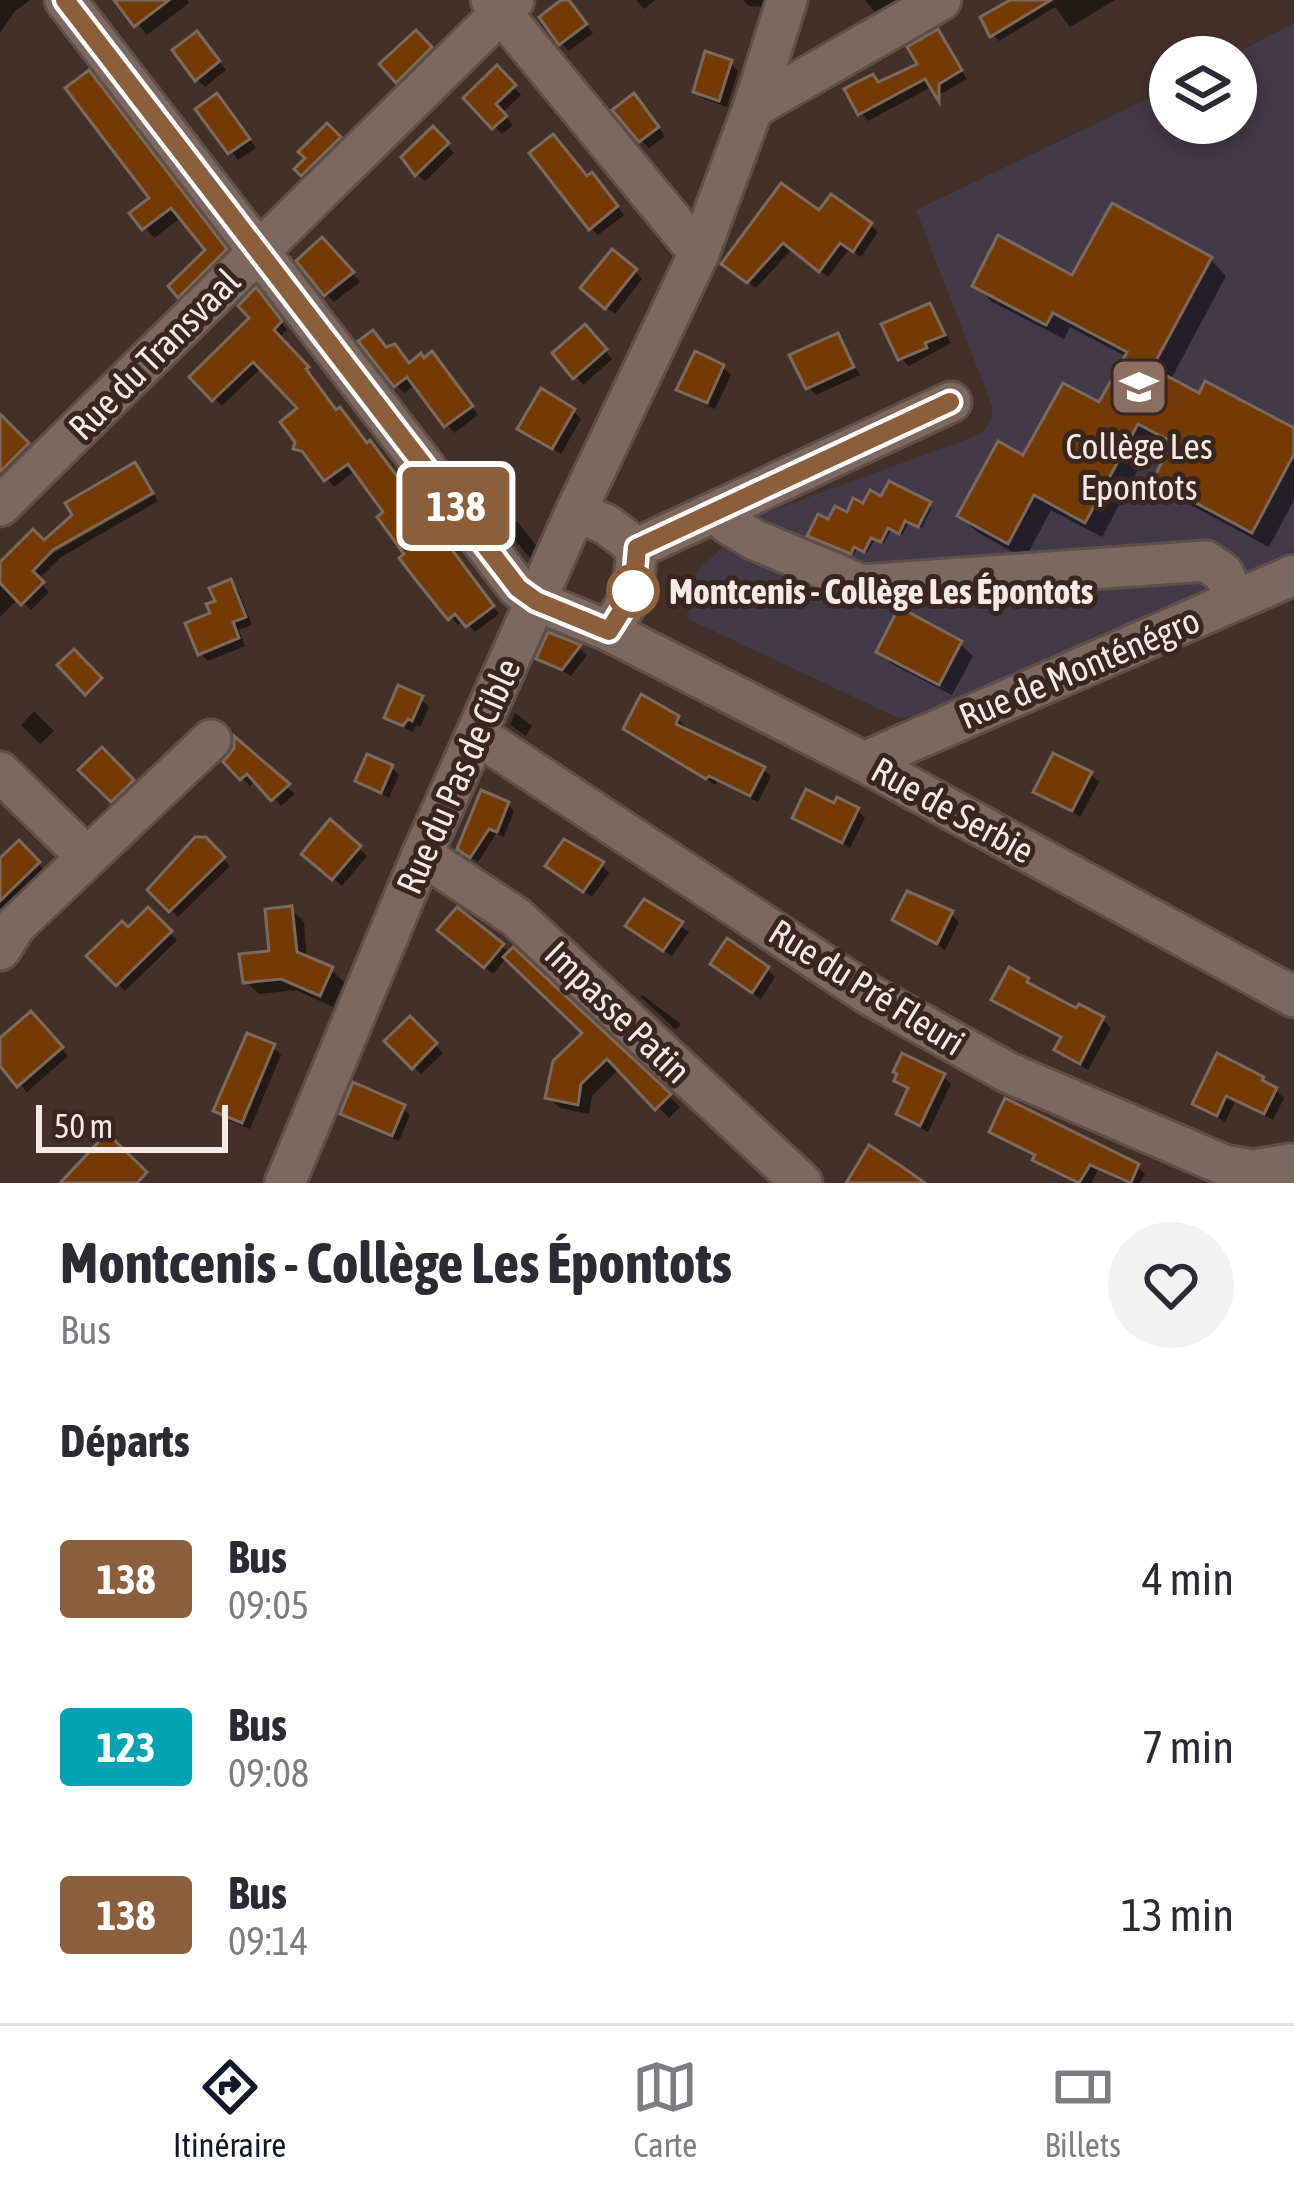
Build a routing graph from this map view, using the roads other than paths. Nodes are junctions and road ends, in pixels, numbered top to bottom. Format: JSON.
{"nodes":[{"id":1,"x":65,"y":0,"type":"edge"},
{"id":2,"x":787,"y":0,"type":"edge"},
{"id":3,"x":941,"y":0,"type":"edge"},
{"id":4,"x":502,"y":4,"type":"edge"},
{"id":5,"x":753,"y":108,"type":"junction"},
{"id":6,"x":259,"y":250,"type":"junction"},
{"id":7,"x":699,"y":253,"type":"junction"},
{"id":8,"x":950,"y":402,"type":"dead end"},
{"id":9,"x":0,"y":506,"type":"edge"},
{"id":10,"x":719,"y":510,"type":"junction"},
{"id":11,"x":576,"y":511,"type":"junction"},
{"id":12,"x":637,"y":548,"type":"junction"},
{"id":13,"x":1294,"y":575,"type":"edge"},
{"id":14,"x":1236,"y":600,"type":"junction"},
{"id":15,"x":536,"y":601,"type":"junction"},
{"id":16,"x":609,"y":631,"type":"junction"},
{"id":17,"x":476,"y":734,"type":"junction"},
{"id":18,"x":211,"y":740,"type":"dead end"},
{"id":19,"x":864,"y":762,"type":"junction"},
{"id":20,"x":0,"y":772,"type":"edge"},
{"id":21,"x":422,"y":855,"type":"junction"},
{"id":22,"x":87,"y":857,"type":"junction"},
{"id":23,"x":0,"y":950,"type":"edge"},
{"id":24,"x":1294,"y":997,"type":"edge"},
{"id":25,"x":1289,"y":1164,"type":"dead end"},
{"id":26,"x":285,"y":1183,"type":"edge"},
{"id":27,"x":802,"y":1183,"type":"edge"}],
"edges":[{"from":1,"to":6,"type":"street"},
{"from":2,"to":5,"type":"street","name":"Rue du Pas de Cible"},
{"from":3,"to":5,"type":"street"},
{"from":4,"to":6,"type":"street","name":"Rue du Transvaal"},
{"from":4,"to":7,"type":"street"},
{"from":5,"to":7,"type":"street","name":"Rue du Pas de Cible"},
{"from":6,"to":9,"type":"street","name":"Rue du Transvaal"},
{"from":6,"to":15,"type":"street"},
{"from":7,"to":11,"type":"street","name":"Rue du Pas de Cible"},
{"from":8,"to":10,"type":"street"},
{"from":10,"to":12,"type":"street"},
{"from":10,"to":14,"type":"street"},
{"from":11,"to":12,"type":"street"},
{"from":11,"to":15,"type":"street","name":"Rue du Pas de Cible"},
{"from":12,"to":16,"type":"street"},
{"from":13,"to":14,"type":"street","name":"Rue de Monténégro"},
{"from":14,"to":19,"type":"street","name":"Rue de Monténégro"},
{"from":15,"to":16,"type":"street","name":"Rue de Serbie"},
{"from":15,"to":17,"type":"street","name":"Rue du Pas de Cible"},
{"from":16,"to":19,"type":"street","name":"Rue de Serbie"},
{"from":17,"to":21,"type":"street","name":"Rue du Pas de Cible"},
{"from":17,"to":25,"type":"street","name":"Rue du Pré Fleuri"},
{"from":18,"to":22,"type":"street"},
{"from":19,"to":24,"type":"street","name":"Rue de Serbie"},
{"from":20,"to":22,"type":"street"},
{"from":21,"to":26,"type":"street","name":"Rue du Pas de Cible"},
{"from":21,"to":27,"type":"street","name":"Impasse Patin"},
{"from":22,"to":23,"type":"street"}]}
